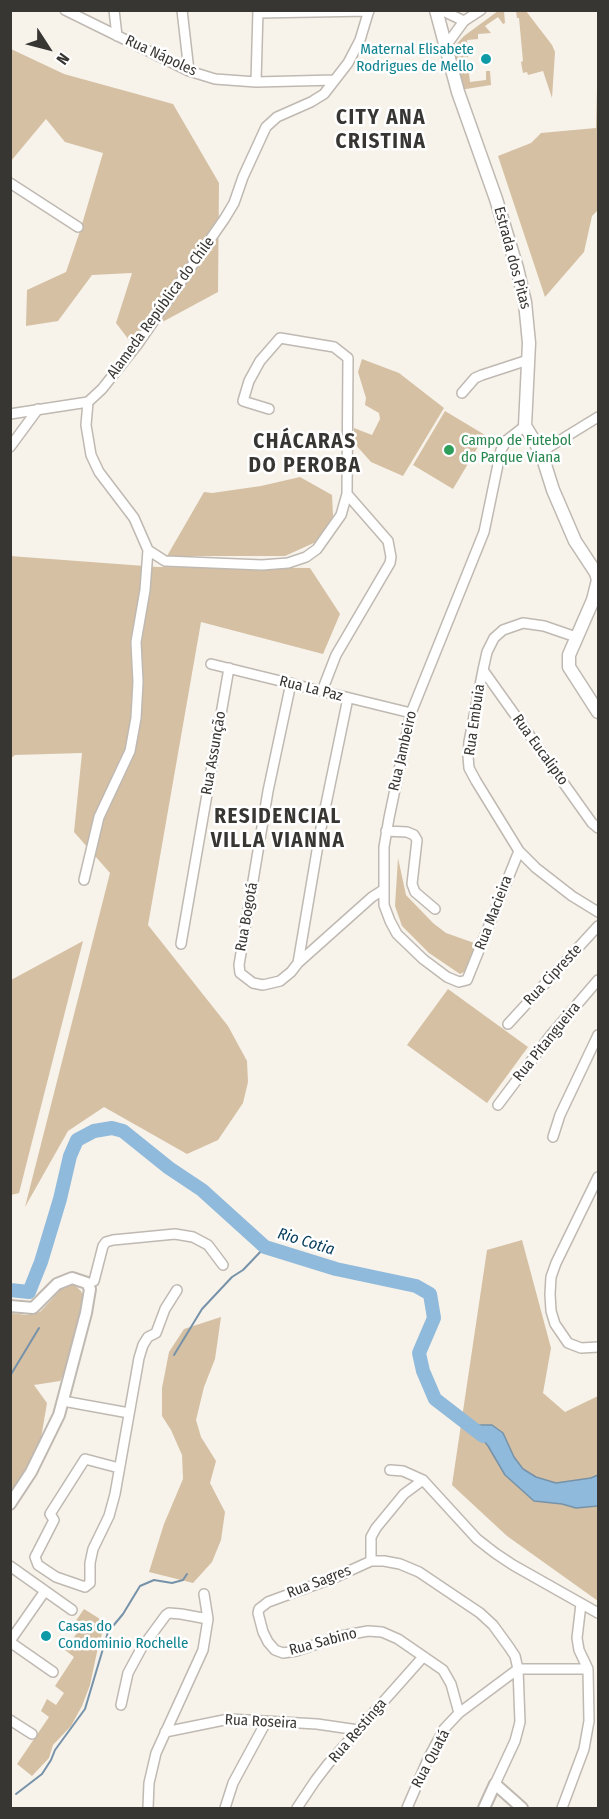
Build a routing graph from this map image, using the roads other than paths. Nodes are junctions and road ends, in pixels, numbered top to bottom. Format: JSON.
{"nodes":[{"id":1,"x":65,"y":10,"type":"edge"},
{"id":2,"x":114,"y":10,"type":"edge"},
{"id":3,"x":182,"y":10,"type":"edge"},
{"id":4,"x":436,"y":10,"type":"edge"},
{"id":5,"x":441,"y":10,"type":"edge"},
{"id":6,"x":481,"y":10,"type":"edge"},
{"id":7,"x":369,"y":11,"type":"edge"},
{"id":8,"x":258,"y":12,"type":"edge"},
{"id":9,"x":464,"y":21,"type":"junction"},
{"id":10,"x":117,"y":36,"type":"junction"},
{"id":11,"x":445,"y":47,"type":"junction"},
{"id":12,"x":189,"y":72,"type":"junction"},
{"id":13,"x":335,"y":80,"type":"junction"},
{"id":14,"x":256,"y":82,"type":"junction"},
{"id":15,"x":10,"y":183,"type":"edge"},
{"id":16,"x":78,"y":227,"type":"dead end"},
{"id":17,"x":528,"y":360,"type":"junction"},
{"id":18,"x":462,"y":393,"type":"dead end"},
{"id":19,"x":88,"y":402,"type":"junction"},
{"id":20,"x":38,"y":409,"type":"junction"},
{"id":21,"x":270,"y":410,"type":"dead end"},
{"id":22,"x":10,"y":414,"type":"edge"},
{"id":23,"x":598,"y":417,"type":"edge"},
{"id":24,"x":525,"y":426,"type":"junction"},
{"id":25,"x":10,"y":447,"type":"edge"},
{"id":26,"x":541,"y":452,"type":"junction"},
{"id":27,"x":347,"y":494,"type":"junction"},
{"id":28,"x":148,"y":550,"type":"junction"},
{"id":29,"x":576,"y":636,"type":"junction"},
{"id":30,"x":212,"y":664,"type":"dead end"},
{"id":31,"x":229,"y":668,"type":"junction"},
{"id":32,"x":483,"y":670,"type":"junction"},
{"id":33,"x":291,"y":684,"type":"junction"},
{"id":34,"x":322,"y":691,"type":"junction"},
{"id":35,"x":348,"y":698,"type":"junction"},
{"id":36,"x":598,"y":712,"type":"edge"},
{"id":37,"x":411,"y":713,"type":"junction"},
{"id":38,"x":598,"y":828,"type":"edge"},
{"id":39,"x":386,"y":831,"type":"junction"},
{"id":40,"x":519,"y":851,"type":"junction"},
{"id":41,"x":84,"y":880,"type":"dead end"},
{"id":42,"x":383,"y":890,"type":"junction"},
{"id":43,"x":435,"y":909,"type":"dead end"},
{"id":44,"x":598,"y":912,"type":"edge"},
{"id":45,"x":598,"y":926,"type":"edge"},
{"id":46,"x":181,"y":944,"type":"dead end"},
{"id":47,"x":298,"y":963,"type":"junction"},
{"id":48,"x":470,"y":976,"type":"joint"},
{"id":49,"x":596,"y":986,"type":"edge"},
{"id":50,"x":508,"y":1024,"type":"dead end"},
{"id":51,"x":598,"y":1035,"type":"edge"},
{"id":52,"x":498,"y":1105,"type":"dead end"},
{"id":53,"x":553,"y":1137,"type":"dead end"},
{"id":54,"x":598,"y":1177,"type":"edge"},
{"id":55,"x":592,"y":1191,"type":"junction"},
{"id":56,"x":598,"y":1199,"type":"edge"},
{"id":57,"x":223,"y":1265,"type":"dead end"},
{"id":58,"x":94,"y":1281,"type":"dead end"},
{"id":59,"x":177,"y":1290,"type":"dead end"},
{"id":60,"x":10,"y":1306,"type":"edge"},
{"id":61,"x":598,"y":1347,"type":"edge"},
{"id":62,"x":63,"y":1401,"type":"junction"},
{"id":63,"x":129,"y":1413,"type":"junction"},
{"id":64,"x":119,"y":1468,"type":"junction"},
{"id":65,"x":390,"y":1470,"type":"dead end"},
{"id":66,"x":423,"y":1480,"type":"junction"},
{"id":67,"x":10,"y":1504,"type":"edge"},
{"id":68,"x":370,"y":1561,"type":"junction"},
{"id":69,"x":10,"y":1566,"type":"edge"},
{"id":70,"x":45,"y":1591,"type":"junction"},
{"id":71,"x":204,"y":1594,"type":"dead end"},
{"id":72,"x":268,"y":1602,"type":"joint"},
{"id":73,"x":581,"y":1604,"type":"junction"},
{"id":74,"x":72,"y":1610,"type":"dead end"},
{"id":75,"x":598,"y":1613,"type":"edge"},
{"id":76,"x":208,"y":1619,"type":"junction"},
{"id":77,"x":10,"y":1641,"type":"edge"},
{"id":78,"x":423,"y":1657,"type":"junction"},
{"id":79,"x":518,"y":1669,"type":"junction"},
{"id":80,"x":588,"y":1669,"type":"junction"},
{"id":81,"x":53,"y":1672,"type":"dead end"},
{"id":82,"x":121,"y":1705,"type":"dead end"},
{"id":83,"x":459,"y":1713,"type":"junction"},
{"id":84,"x":10,"y":1720,"type":"edge"},
{"id":85,"x":266,"y":1722,"type":"junction"},
{"id":86,"x":358,"y":1730,"type":"junction"},
{"id":87,"x":165,"y":1732,"type":"junction"},
{"id":88,"x":32,"y":1734,"type":"dead end"},
{"id":89,"x":495,"y":1784,"type":"junction"},
{"id":90,"x":148,"y":1809,"type":"edge"},
{"id":91,"x":225,"y":1809,"type":"edge"},
{"id":92,"x":297,"y":1809,"type":"edge"},
{"id":93,"x":407,"y":1809,"type":"edge"},
{"id":94,"x":484,"y":1809,"type":"edge"},
{"id":95,"x":522,"y":1809,"type":"edge"},
{"id":96,"x":562,"y":1809,"type":"edge"}],
"edges":[{"from":1,"to":10,"type":"street","name":"Rua Nápoles"},
{"from":2,"to":10,"type":"street"},
{"from":3,"to":12,"type":"street"},
{"from":4,"to":11,"type":"main road","name":"Estrada dos Pitas"},
{"from":5,"to":9,"type":"street"},
{"from":6,"to":9,"type":"street"},
{"from":7,"to":8,"type":"street"},
{"from":7,"to":13,"type":"street","name":"Alameda República do Chile"},
{"from":8,"to":14,"type":"street"},
{"from":9,"to":11,"type":"street"},
{"from":10,"to":12,"type":"street","name":"Rua Nápoles"},
{"from":11,"to":17,"type":"main road","name":"Estrada dos Pitas"},
{"from":12,"to":14,"type":"street","name":"Rua Nápoles"},
{"from":13,"to":14,"type":"street","name":"Rua Nápoles"},
{"from":13,"to":19,"type":"street","name":"Alameda República do Chile"},
{"from":15,"to":16,"type":"street"},
{"from":17,"to":18,"type":"street"},
{"from":17,"to":24,"type":"main road","name":"Estrada dos Pitas"},
{"from":19,"to":20,"type":"street"},
{"from":19,"to":28,"type":"street"},
{"from":20,"to":22,"type":"street"},
{"from":20,"to":25,"type":"street"},
{"from":21,"to":27,"type":"street"},
{"from":23,"to":26,"type":"street"},
{"from":24,"to":26,"type":"main road"},
{"from":24,"to":37,"type":"street","name":"Rua Jambeiro"},
{"from":26,"to":29,"type":"main road"},
{"from":27,"to":28,"type":"street"},
{"from":27,"to":34,"type":"street"},
{"from":28,"to":41,"type":"street"},
{"from":29,"to":32,"type":"street","name":"Rua Embuia"},
{"from":29,"to":36,"type":"main road"},
{"from":30,"to":31,"type":"street","name":"Rua La Paz"},
{"from":31,"to":33,"type":"street","name":"Rua La Paz"},
{"from":31,"to":46,"type":"street","name":"Rua Assunção"},
{"from":32,"to":38,"type":"street","name":"Rua Eucalipto"},
{"from":32,"to":40,"type":"street","name":"Rua Embuia"},
{"from":33,"to":34,"type":"street","name":"Rua La Paz"},
{"from":33,"to":47,"type":"street","name":"Rua Bogotá"},
{"from":34,"to":35,"type":"street","name":"Rua La Paz"},
{"from":35,"to":37,"type":"street","name":"Rua La Paz"},
{"from":35,"to":47,"type":"street"},
{"from":37,"to":39,"type":"street","name":"Rua Jambeiro"},
{"from":39,"to":42,"type":"street","name":"Rua Jambeiro"},
{"from":39,"to":43,"type":"street"},
{"from":40,"to":44,"type":"street","name":"Rua Embuia"},
{"from":40,"to":48,"type":"street","name":"Rua Macieira"},
{"from":42,"to":47,"type":"street","name":"Rua Bogotá"},
{"from":42,"to":48,"type":"street","name":"Rua Jambeiro"},
{"from":45,"to":50,"type":"street","name":"Rua Cipreste"},
{"from":49,"to":52,"type":"street","name":"Rua Pitangueira"},
{"from":51,"to":53,"type":"street"},
{"from":54,"to":55,"type":"street"},
{"from":55,"to":56,"type":"street"},
{"from":55,"to":61,"type":"street"},
{"from":57,"to":58,"type":"street"},
{"from":59,"to":63,"type":"street"},
{"from":60,"to":62,"type":"street"},
{"from":62,"to":63,"type":"street"},
{"from":62,"to":67,"type":"street"},
{"from":63,"to":64,"type":"street"},
{"from":64,"to":64,"type":"street"},
{"from":65,"to":66,"type":"street"},
{"from":66,"to":68,"type":"street"},
{"from":66,"to":73,"type":"street"},
{"from":68,"to":72,"type":"street","name":"Rua Sagres"},
{"from":68,"to":79,"type":"street"},
{"from":69,"to":70,"type":"street"},
{"from":70,"to":74,"type":"street"},
{"from":70,"to":77,"type":"street"},
{"from":71,"to":76,"type":"street"},
{"from":72,"to":78,"type":"street","name":"Rua Sabino"},
{"from":73,"to":75,"type":"street"},
{"from":73,"to":80,"type":"street"},
{"from":76,"to":82,"type":"street"},
{"from":76,"to":87,"type":"street"},
{"from":77,"to":81,"type":"street"},
{"from":78,"to":83,"type":"street","name":"Rua Sabino"},
{"from":78,"to":86,"type":"street","name":"Rua Restinga"},
{"from":79,"to":80,"type":"street"},
{"from":79,"to":83,"type":"street","name":"Rua Quatá"},
{"from":79,"to":89,"type":"street"},
{"from":80,"to":96,"type":"street"},
{"from":83,"to":93,"type":"street","name":"Rua Quatá"},
{"from":84,"to":88,"type":"street"},
{"from":85,"to":86,"type":"street","name":"Rua Roseira"},
{"from":85,"to":87,"type":"street","name":"Rua Roseira"},
{"from":85,"to":91,"type":"street"},
{"from":86,"to":92,"type":"street","name":"Rua Restinga"},
{"from":87,"to":90,"type":"street"},
{"from":89,"to":94,"type":"street"},
{"from":89,"to":95,"type":"street"}]}
